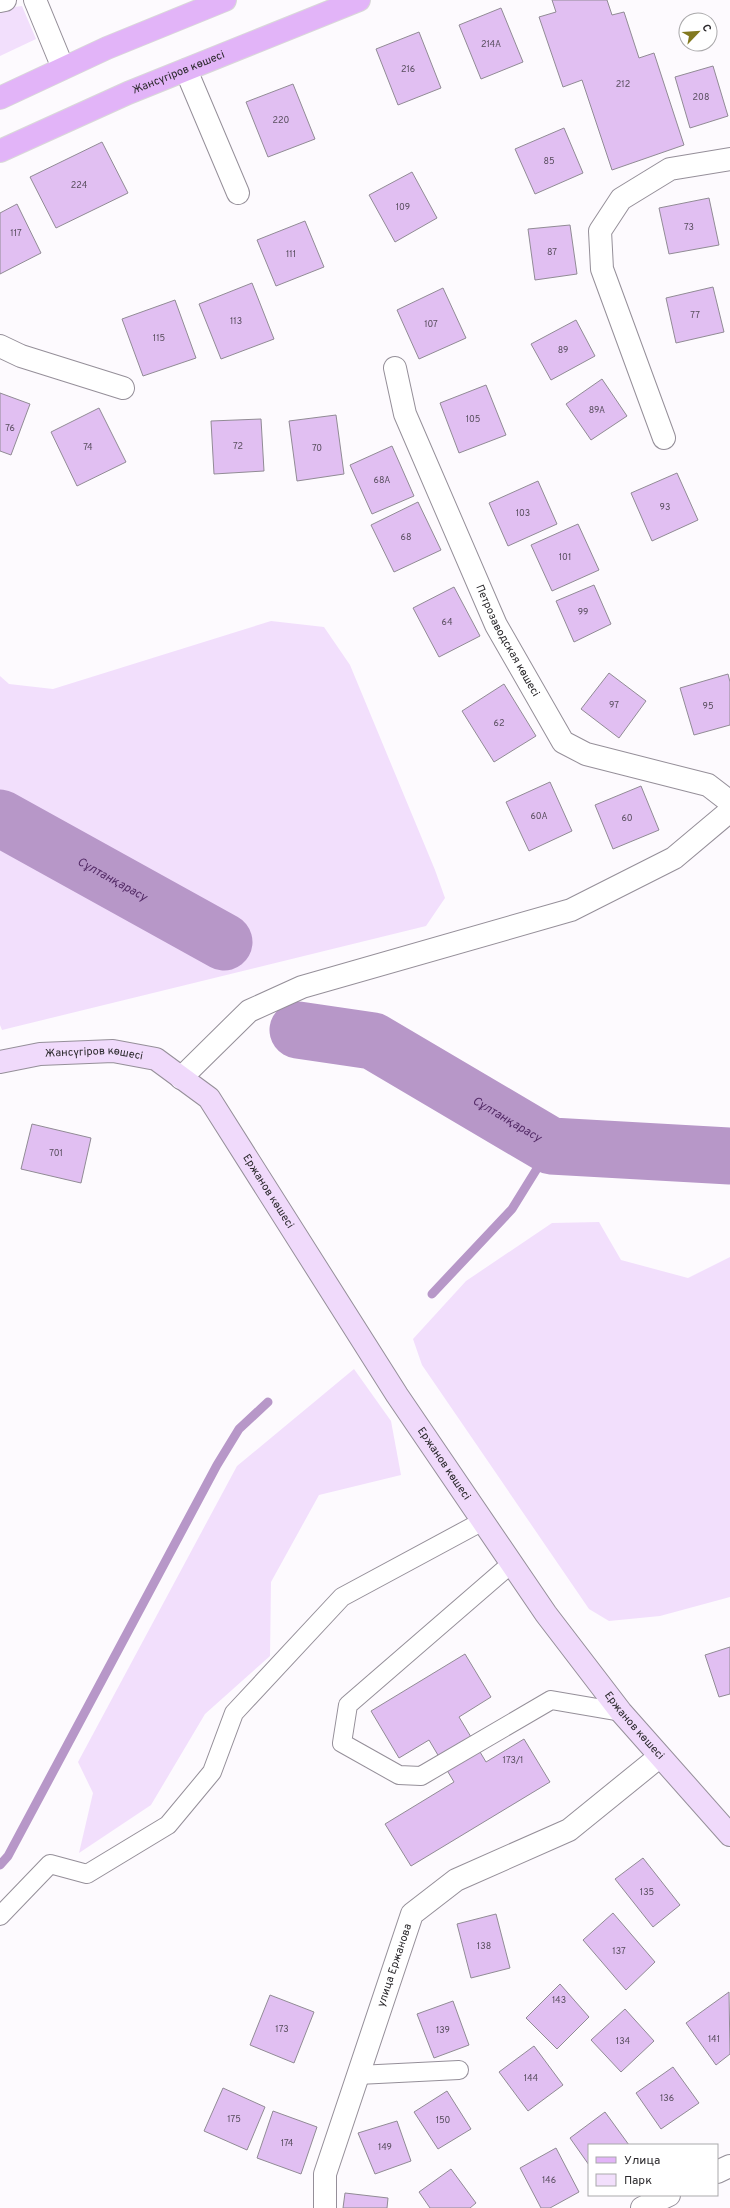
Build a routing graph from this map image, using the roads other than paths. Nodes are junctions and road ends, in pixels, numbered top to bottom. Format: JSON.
{"nodes":[{"id":1,"x":5,"y":0,"type":"edge"},
{"id":2,"x":35,"y":0,"type":"edge"},
{"id":3,"x":224,"y":0,"type":"edge"},
{"id":4,"x":359,"y":0,"type":"edge"},
{"id":5,"x":0,"y":1,"type":"edge"},
{"id":6,"x":63,"y":68,"type":"junction"},
{"id":7,"x":186,"y":70,"type":"junction"},
{"id":8,"x":0,"y":98,"type":"edge"},
{"id":9,"x":0,"y":150,"type":"edge"},
{"id":10,"x":730,"y":159,"type":"edge"},
{"id":11,"x":238,"y":193,"type":"dead end"},
{"id":12,"x":0,"y":346,"type":"edge"},
{"id":13,"x":395,"y":368,"type":"dead end"},
{"id":14,"x":123,"y":388,"type":"dead end"},
{"id":15,"x":664,"y":438,"type":"dead end"},
{"id":16,"x":730,"y":802,"type":"edge"},
{"id":17,"x":730,"y":811,"type":"edge"},
{"id":18,"x":0,"y":1062,"type":"edge"},
{"id":19,"x":181,"y":1078,"type":"junction"},
{"id":20,"x":483,"y":1521,"type":"junction"},
{"id":21,"x":512,"y":1563,"type":"junction"},
{"id":22,"x":622,"y":1712,"type":"junction"},
{"id":23,"x":659,"y":1757,"type":"junction"},
{"id":24,"x":730,"y":1835,"type":"edge"},
{"id":25,"x":0,"y":1916,"type":"edge"},
{"id":26,"x":459,"y":2070,"type":"dead end"},
{"id":27,"x":358,"y":2075,"type":"junction"},
{"id":28,"x":730,"y":2166,"type":"edge"},
{"id":29,"x":718,"y":2172,"type":"edge"},
{"id":30,"x":667,"y":2196,"type":"edge"},
{"id":31,"x":325,"y":2208,"type":"edge"},
{"id":32,"x":642,"y":2208,"type":"edge"}],
"edges":[{"from":1,"to":5,"type":"street"},
{"from":2,"to":6,"type":"street"},
{"from":3,"to":6,"type":"main road"},
{"from":4,"to":7,"type":"main road","name":"Жансүгіров көшесі"},
{"from":6,"to":8,"type":"main road"},
{"from":7,"to":9,"type":"main road","name":"Жансүгіров көшесі"},
{"from":7,"to":11,"type":"street"},
{"from":10,"to":15,"type":"street"},
{"from":12,"to":14,"type":"street"},
{"from":13,"to":16,"type":"street","name":"Петрозаводская көшесі"},
{"from":17,"to":19,"type":"street"},
{"from":18,"to":19,"type":"main road","name":"Жансүгіров көшесі"},
{"from":19,"to":20,"type":"main road","name":"Ержанов көшесі"},
{"from":20,"to":21,"type":"main road","name":"Ержанов көшесі"},
{"from":20,"to":25,"type":"lane"},
{"from":21,"to":22,"type":"main road","name":"Ержанов көшесі"},
{"from":21,"to":22,"type":"lane"},
{"from":22,"to":23,"type":"main road","name":"Ержанов көшесі"},
{"from":23,"to":24,"type":"main road","name":"Ержанов көшесі"},
{"from":23,"to":27,"type":"street","name":"улица Ержанова"},
{"from":26,"to":27,"type":"lane"},
{"from":27,"to":31,"type":"street","name":"улица Ержанова"},
{"from":28,"to":29,"type":"street"},
{"from":30,"to":32,"type":"street"}]}
